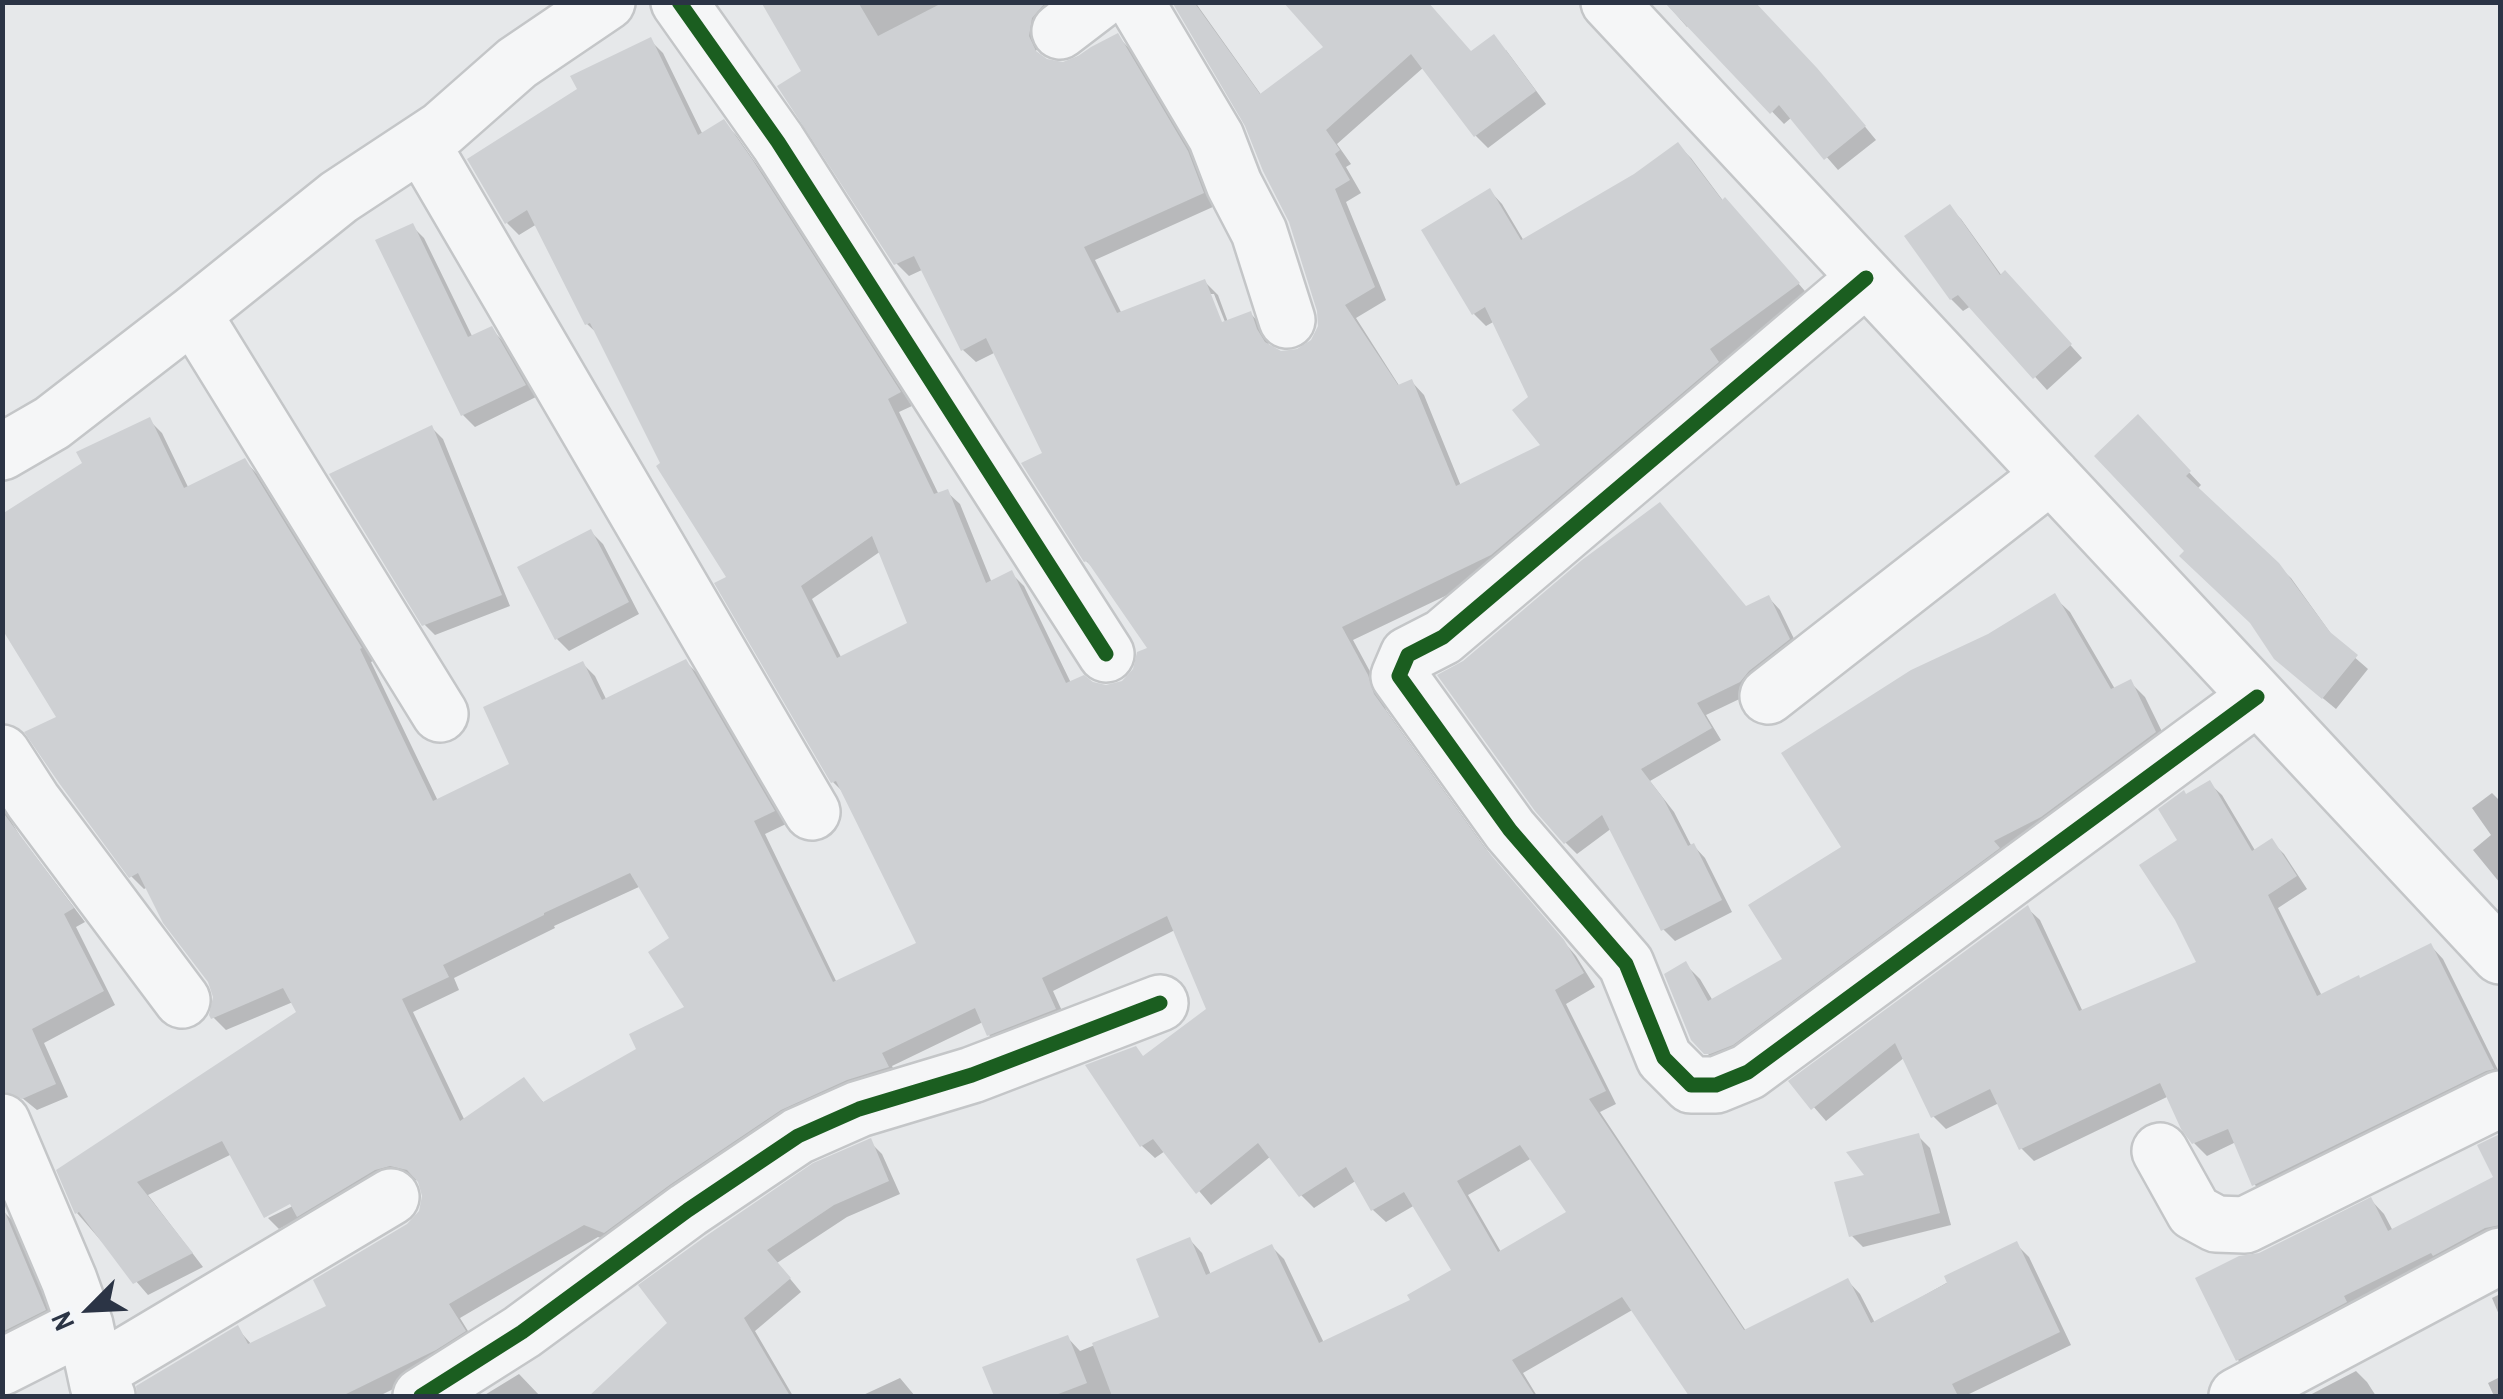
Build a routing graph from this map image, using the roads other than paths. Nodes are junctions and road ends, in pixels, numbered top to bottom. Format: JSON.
{"nodes":[{"id":1,"x":607,"y":2,"type":"edge"},
{"id":2,"x":679,"y":2,"type":"edge"},
{"id":3,"x":1138,"y":2,"type":"edge"},
{"id":4,"x":1609,"y":2,"type":"edge"},
{"id":5,"x":421,"y":143,"type":"junction"},
{"id":6,"x":1866,"y":278,"type":"junction"},
{"id":7,"x":193,"y":314,"type":"junction"},
{"id":8,"x":1287,"y":320,"type":"dead end"},
{"id":9,"x":2,"y":452,"type":"edge"},
{"id":10,"x":2050,"y":474,"type":"junction"},
{"id":11,"x":1106,"y":654,"type":"dead end"},
{"id":12,"x":1768,"y":696,"type":"dead end"},
{"id":13,"x":2258,"y":696,"type":"junction"},
{"id":14,"x":440,"y":714,"type":"dead end"},
{"id":15,"x":2,"y":753,"type":"edge"},
{"id":16,"x":812,"y":812,"type":"dead end"},
{"id":17,"x":2500,"y":956,"type":"edge"},
{"id":18,"x":182,"y":1000,"type":"dead end"},
{"id":19,"x":1160,"y":1003,"type":"dead end"},
{"id":20,"x":2500,"y":1099,"type":"edge"},
{"id":21,"x":2,"y":1122,"type":"edge"},
{"id":22,"x":2160,"y":1151,"type":"dead end"},
{"id":23,"x":391,"y":1196,"type":"dead end"},
{"id":24,"x":2500,"y":1256,"type":"edge"},
{"id":25,"x":96,"y":1365,"type":"edge"},
{"id":26,"x":2,"y":1367,"type":"edge"},
{"id":27,"x":421,"y":1396,"type":"edge"},
{"id":28,"x":2238,"y":1396,"type":"edge"}],
"edges":[{"from":1,"to":5,"type":"street"},
{"from":2,"to":11,"type":"street"},
{"from":3,"to":8,"type":"street"},
{"from":4,"to":6,"type":"street"},
{"from":5,"to":7,"type":"street"},
{"from":5,"to":16,"type":"street"},
{"from":6,"to":10,"type":"street"},
{"from":6,"to":13,"type":"street"},
{"from":7,"to":9,"type":"street"},
{"from":7,"to":14,"type":"street"},
{"from":10,"to":12,"type":"street"},
{"from":10,"to":13,"type":"street"},
{"from":13,"to":17,"type":"street"},
{"from":15,"to":18,"type":"street"},
{"from":19,"to":27,"type":"street"},
{"from":20,"to":22,"type":"street"},
{"from":21,"to":25,"type":"street"},
{"from":23,"to":25,"type":"street"},
{"from":24,"to":28,"type":"street"},
{"from":25,"to":26,"type":"street"}]}
